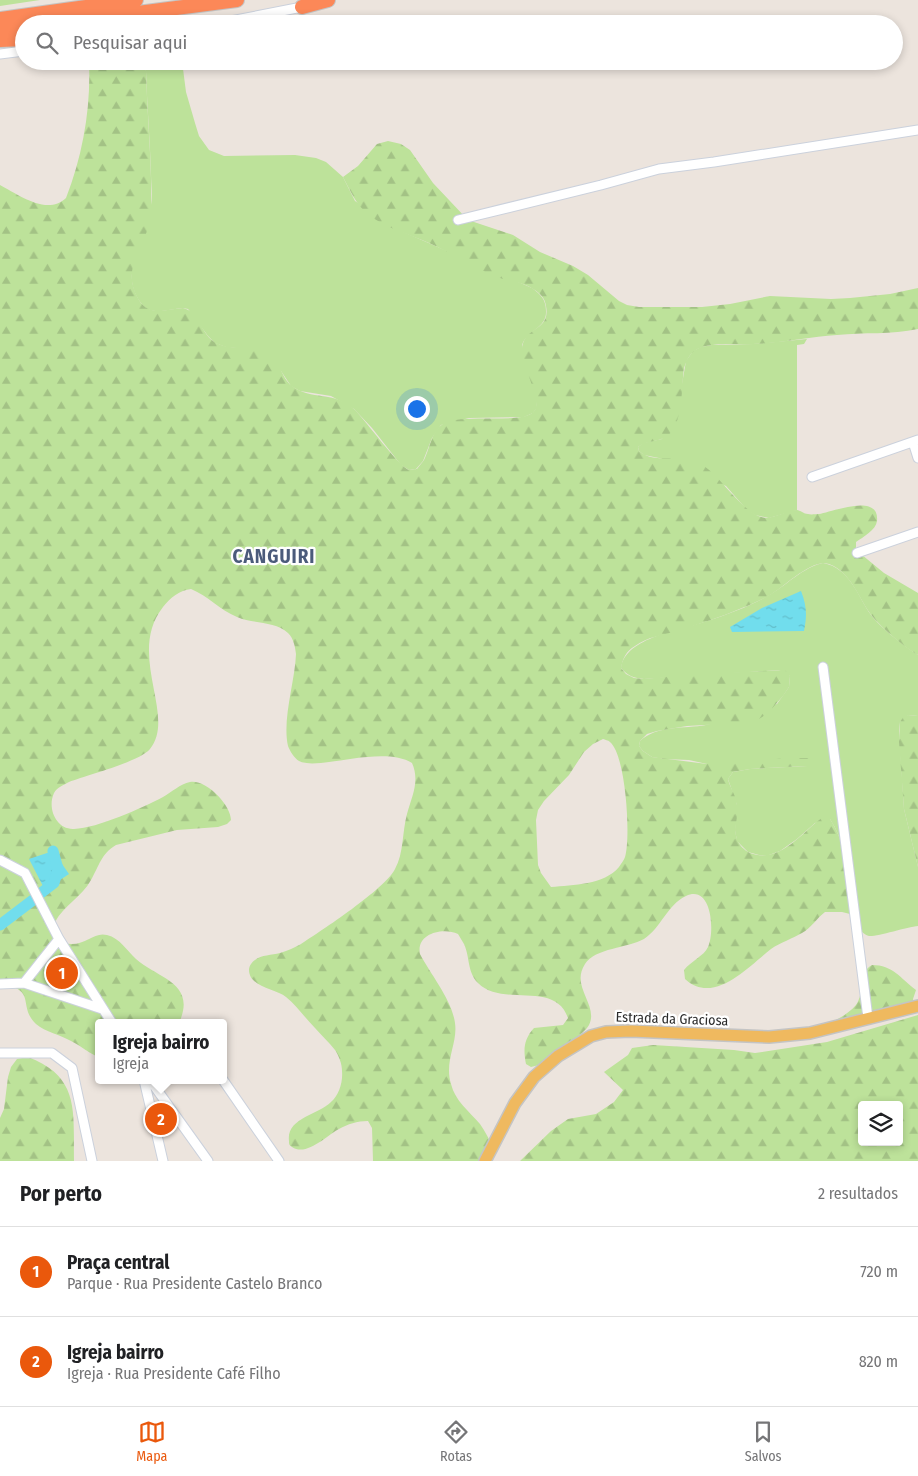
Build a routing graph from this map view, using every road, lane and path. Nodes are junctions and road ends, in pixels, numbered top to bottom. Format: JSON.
{"nodes":[{"id":1,"x":136,"y":0,"type":"edge"},
{"id":2,"x":237,"y":0,"type":"edge"},
{"id":3,"x":328,"y":0,"type":"edge"},
{"id":4,"x":302,"y":7,"type":"joint"},
{"id":5,"x":29,"y":15,"type":"edge"},
{"id":6,"x":123,"y":15,"type":"edge"},
{"id":7,"x":261,"y":15,"type":"edge"},
{"id":8,"x":15,"y":17,"type":"edge"},
{"id":9,"x":0,"y":19,"type":"edge"},
{"id":10,"x":15,"y":29,"type":"edge"},
{"id":11,"x":0,"y":31,"type":"edge"},
{"id":12,"x":15,"y":39,"type":"edge"},
{"id":13,"x":0,"y":40,"type":"edge"},
{"id":14,"x":15,"y":52,"type":"edge"},
{"id":15,"x":0,"y":54,"type":"edge"},
{"id":16,"x":918,"y":130,"type":"edge"},
{"id":17,"x":458,"y":220,"type":"dead end"},
{"id":18,"x":916,"y":441,"type":"edge"},
{"id":19,"x":918,"y":458,"type":"edge"},
{"id":20,"x":812,"y":477,"type":"dead end"},
{"id":21,"x":918,"y":532,"type":"edge"},
{"id":22,"x":856,"y":553,"type":"dead end"},
{"id":23,"x":823,"y":667,"type":"dead end"},
{"id":24,"x":0,"y":860,"type":"edge"},
{"id":25,"x":59,"y":938,"type":"junction"},
{"id":26,"x":24,"y":983,"type":"junction"},
{"id":27,"x":0,"y":984,"type":"edge"},
{"id":28,"x":918,"y":1006,"type":"edge"},
{"id":29,"x":102,"y":1009,"type":"junction"},
{"id":30,"x":868,"y":1018,"type":"junction"},
{"id":31,"x":109,"y":1019,"type":"edge"},
{"id":32,"x":0,"y":1053,"type":"edge"},
{"id":33,"x":145,"y":1084,"type":"edge"},
{"id":34,"x":153,"y":1084,"type":"edge"},
{"id":35,"x":226,"y":1084,"type":"edge"},
{"id":36,"x":92,"y":1161,"type":"edge"},
{"id":37,"x":163,"y":1161,"type":"edge"},
{"id":38,"x":208,"y":1161,"type":"edge"},
{"id":39,"x":279,"y":1161,"type":"edge"},
{"id":40,"x":485,"y":1161,"type":"edge"}],
"edges":[{"from":1,"to":5,"type":"highway"},
{"from":2,"to":6,"type":"highway"},
{"from":3,"to":4,"type":"highway"},
{"from":4,"to":7,"type":"street"},
{"from":8,"to":9,"type":"highway"},
{"from":10,"to":11,"type":"highway"},
{"from":12,"to":13,"type":"highway"},
{"from":14,"to":15,"type":"street"},
{"from":16,"to":17,"type":"street"},
{"from":18,"to":19,"type":"street"},
{"from":18,"to":20,"type":"street"},
{"from":21,"to":22,"type":"street"},
{"from":23,"to":30,"type":"street"},
{"from":24,"to":25,"type":"street"},
{"from":25,"to":26,"type":"street"},
{"from":25,"to":29,"type":"street"},
{"from":26,"to":27,"type":"street"},
{"from":26,"to":29,"type":"street"},
{"from":28,"to":30,"type":"main road","name":"Estrada da Graciosa"},
{"from":29,"to":31,"type":"street"},
{"from":30,"to":40,"type":"main road","name":"Estrada da Graciosa"},
{"from":32,"to":36,"type":"street"},
{"from":33,"to":37,"type":"street"},
{"from":34,"to":38,"type":"street"},
{"from":35,"to":39,"type":"street"}]}
